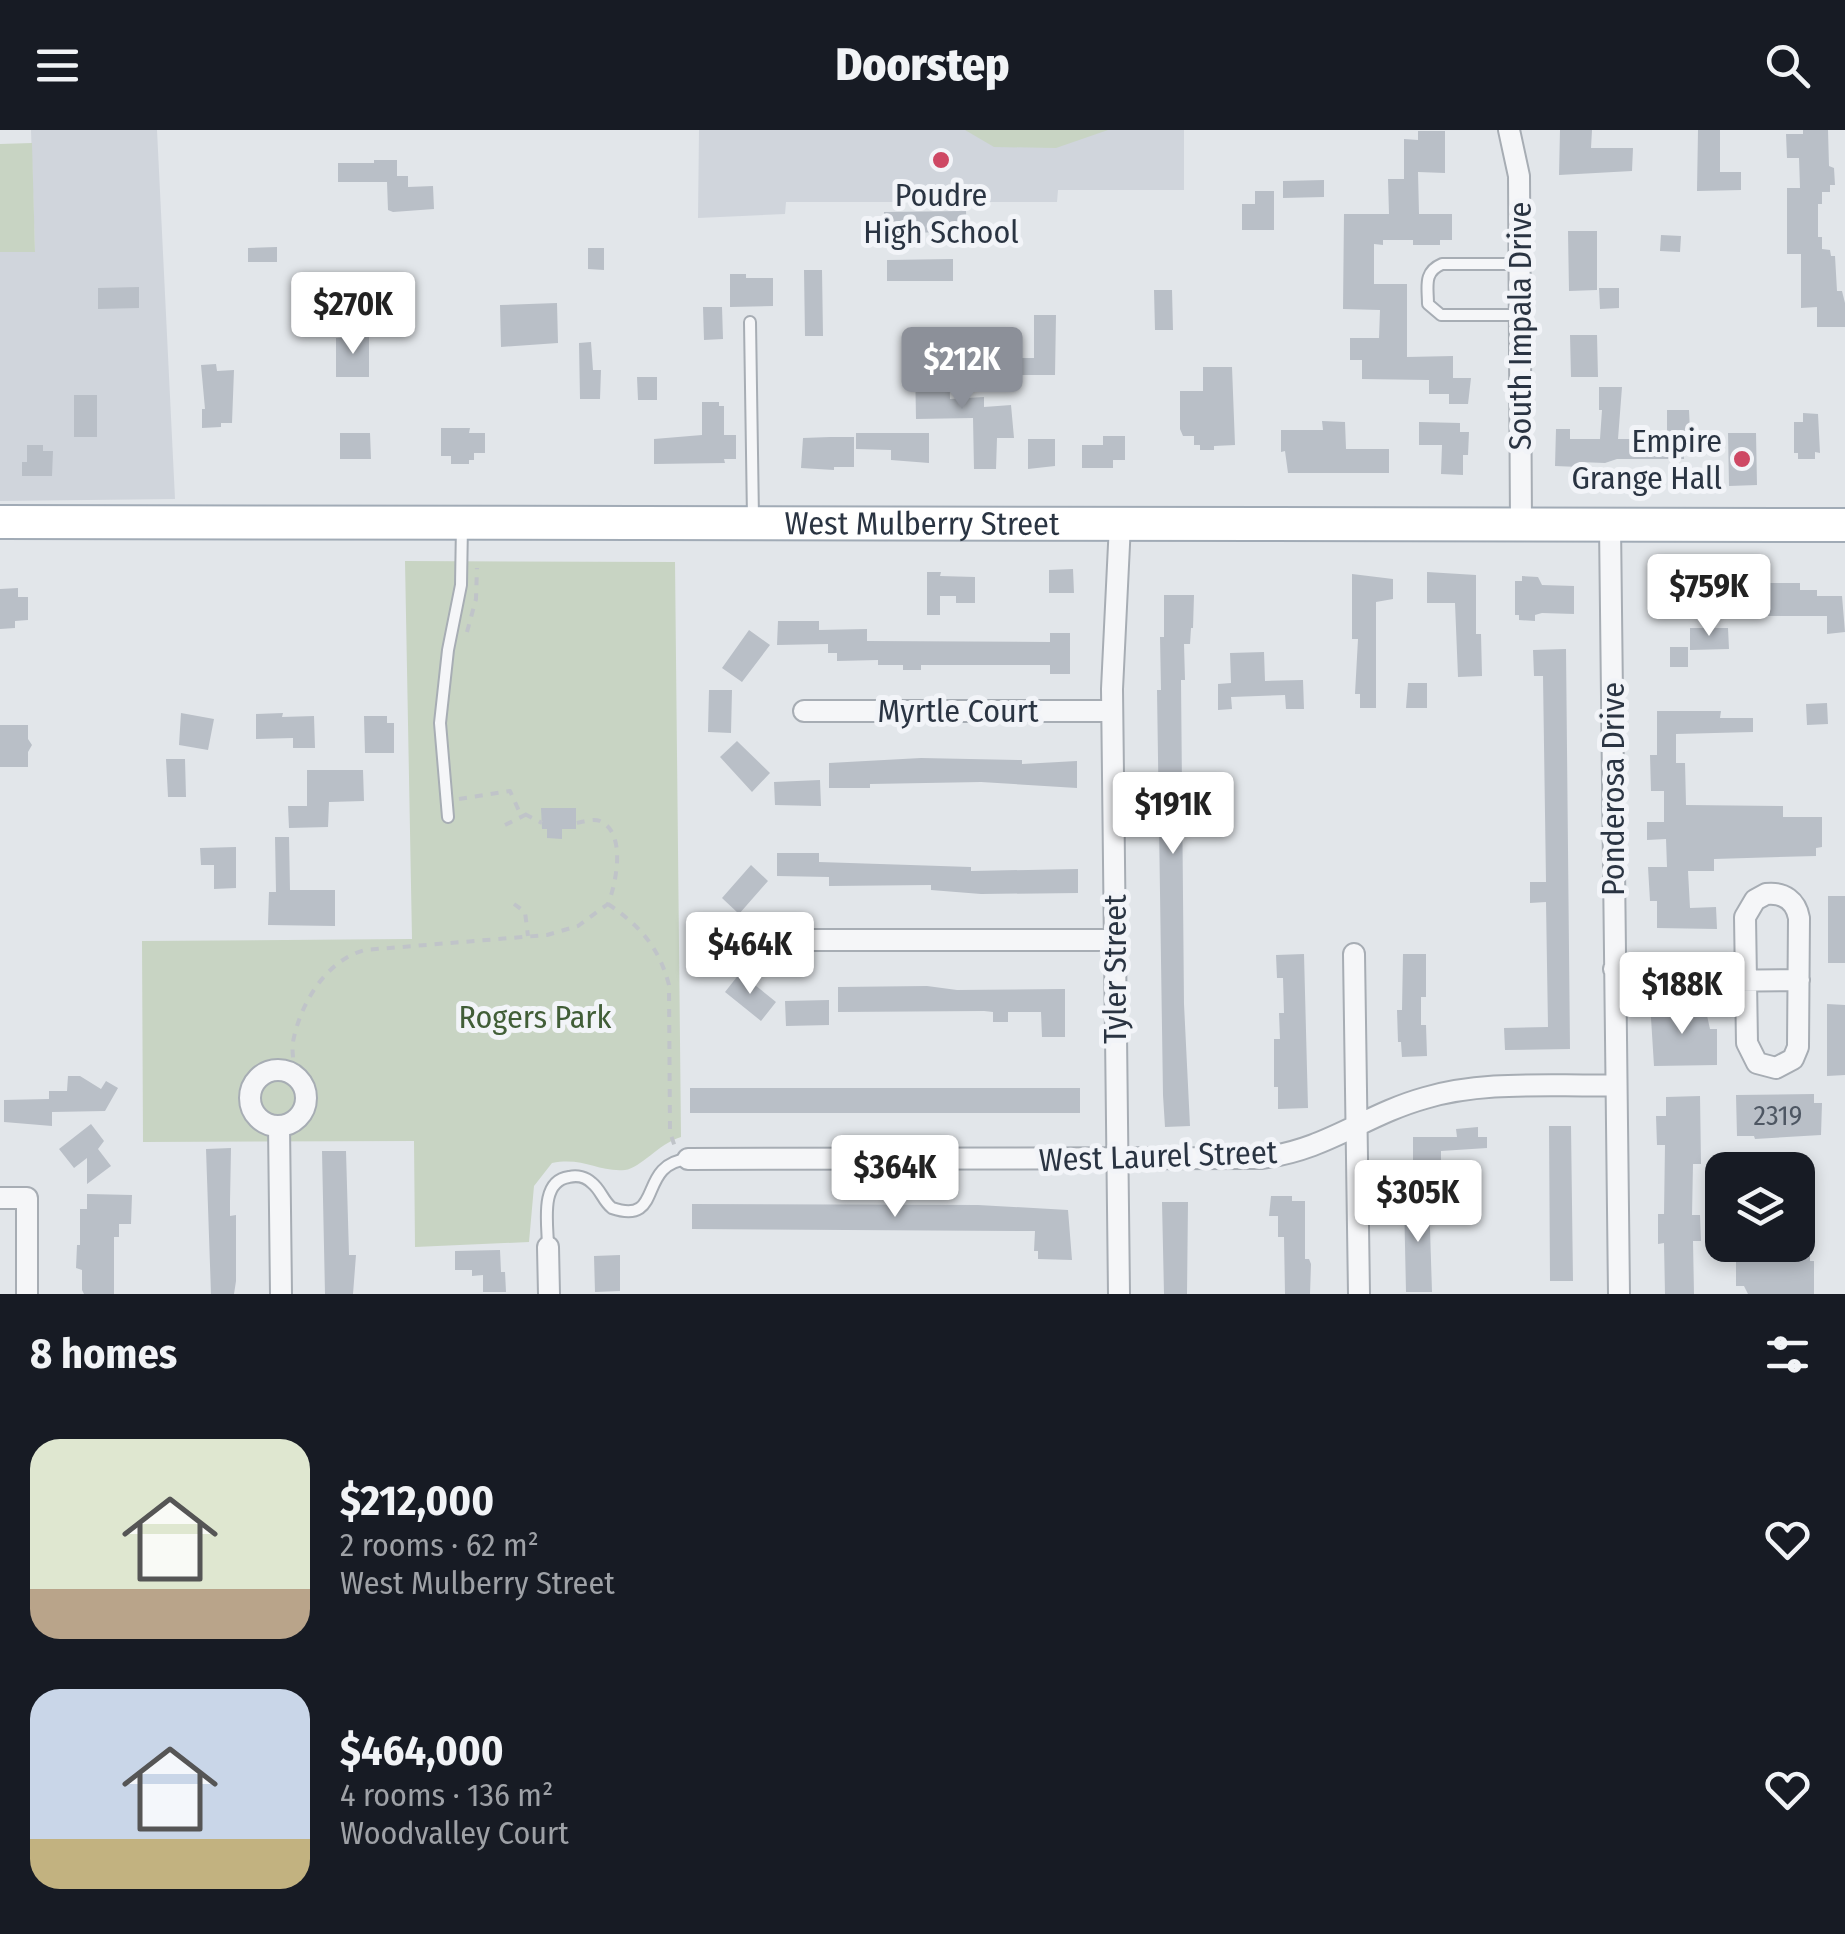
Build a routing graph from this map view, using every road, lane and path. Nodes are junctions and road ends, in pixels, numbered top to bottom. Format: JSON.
{"nodes":[{"id":1,"x":1509,"y":130,"type":"edge"},
{"id":2,"x":1521,"y":264,"type":"junction"},
{"id":3,"x":1521,"y":315,"type":"junction"},
{"id":4,"x":750,"y":322,"type":"dead end"},
{"id":5,"x":0,"y":522,"type":"edge"},
{"id":6,"x":462,"y":524,"type":"junction"},
{"id":7,"x":753,"y":524,"type":"junction"},
{"id":8,"x":1120,"y":524,"type":"junction"},
{"id":9,"x":1521,"y":524,"type":"junction"},
{"id":10,"x":1610,"y":524,"type":"junction"},
{"id":11,"x":1845,"y":525,"type":"edge"},
{"id":12,"x":476,"y":556,"type":"dead end"},
{"id":13,"x":465,"y":640,"type":"dead end"},
{"id":14,"x":804,"y":710,"type":"dead end"},
{"id":15,"x":1112,"y":711,"type":"junction"},
{"id":16,"x":458,"y":798,"type":"dead end"},
{"id":17,"x":526,"y":814,"type":"junction"},
{"id":18,"x":448,"y":817,"type":"dead end"},
{"id":19,"x":542,"y":822,"type":"dead end"},
{"id":20,"x":576,"y":823,"type":"dead end"},
{"id":21,"x":504,"y":825,"type":"dead end"},
{"id":22,"x":514,"y":904,"type":"dead end"},
{"id":23,"x":608,"y":904,"type":"junction"},
{"id":24,"x":528,"y":936,"type":"junction"},
{"id":25,"x":804,"y":940,"type":"dead end"},
{"id":26,"x":1115,"y":940,"type":"junction"},
{"id":27,"x":1354,"y":954,"type":"dead end"},
{"id":28,"x":1614,"y":968,"type":"junction"},
{"id":29,"x":1746,"y":980,"type":"junction"},
{"id":30,"x":1799,"y":980,"type":"junction"},
{"id":31,"x":290,"y":1073,"type":"junction"},
{"id":32,"x":1616,"y":1086,"type":"junction"},
{"id":33,"x":279,"y":1126,"type":"junction"},
{"id":34,"x":1357,"y":1126,"type":"junction"},
{"id":35,"x":681,"y":1153,"type":"junction"},
{"id":36,"x":1116,"y":1160,"type":"junction"},
{"id":37,"x":0,"y":1198,"type":"edge"},
{"id":38,"x":548,"y":1247,"type":"joint"},
{"id":39,"x":27,"y":1294,"type":"edge"},
{"id":40,"x":282,"y":1294,"type":"edge"},
{"id":41,"x":549,"y":1294,"type":"edge"},
{"id":42,"x":1119,"y":1294,"type":"edge"},
{"id":43,"x":1359,"y":1294,"type":"edge"},
{"id":44,"x":1618,"y":1294,"type":"edge"}],
"edges":[{"from":1,"to":2,"type":"street","name":"South Impala Drive"},
{"from":2,"to":3,"type":"street","name":"South Impala Drive"},
{"from":2,"to":3,"type":"lane"},
{"from":3,"to":9,"type":"street","name":"South Impala Drive"},
{"from":4,"to":7,"type":"lane"},
{"from":5,"to":6,"type":"main road","name":"West Mulberry Street"},
{"from":6,"to":7,"type":"main road","name":"West Mulberry Street"},
{"from":6,"to":18,"type":"lane"},
{"from":7,"to":8,"type":"main road","name":"West Mulberry Street"},
{"from":8,"to":9,"type":"main road","name":"West Mulberry Street"},
{"from":8,"to":15,"type":"street","name":"Tyler Street"},
{"from":9,"to":10,"type":"main road","name":"West Mulberry Street"},
{"from":10,"to":11,"type":"main road","name":"West Mulberry Street"},
{"from":10,"to":28,"type":"street","name":"Ponderosa Drive"},
{"from":12,"to":13,"type":"path"},
{"from":14,"to":15,"type":"street","name":"Myrtle Court"},
{"from":15,"to":26,"type":"street","name":"Tyler Street"},
{"from":16,"to":17,"type":"path"},
{"from":17,"to":19,"type":"path"},
{"from":17,"to":21,"type":"path"},
{"from":20,"to":23,"type":"path"},
{"from":22,"to":24,"type":"path"},
{"from":23,"to":24,"type":"path"},
{"from":23,"to":35,"type":"path"},
{"from":24,"to":31,"type":"path"},
{"from":25,"to":26,"type":"street"},
{"from":26,"to":36,"type":"street","name":"Tyler Street"},
{"from":27,"to":34,"type":"street"},
{"from":28,"to":29,"type":"street"},
{"from":28,"to":32,"type":"street","name":"Ponderosa Drive"},
{"from":29,"to":30,"type":"street"},
{"from":29,"to":30,"type":"street"},
{"from":29,"to":30,"type":"street"},
{"from":31,"to":33,"type":"street"},
{"from":31,"to":33,"type":"street"},
{"from":32,"to":34,"type":"street","name":"West Laurel Street"},
{"from":32,"to":44,"type":"street","name":"Ponderosa Drive"},
{"from":33,"to":40,"type":"street"},
{"from":34,"to":36,"type":"street","name":"West Laurel Street"},
{"from":34,"to":43,"type":"street"},
{"from":35,"to":36,"type":"street","name":"West Laurel Street"},
{"from":35,"to":38,"type":"lane"},
{"from":36,"to":42,"type":"street","name":"Tyler Street"},
{"from":37,"to":39,"type":"street"},
{"from":38,"to":41,"type":"street"}]}
